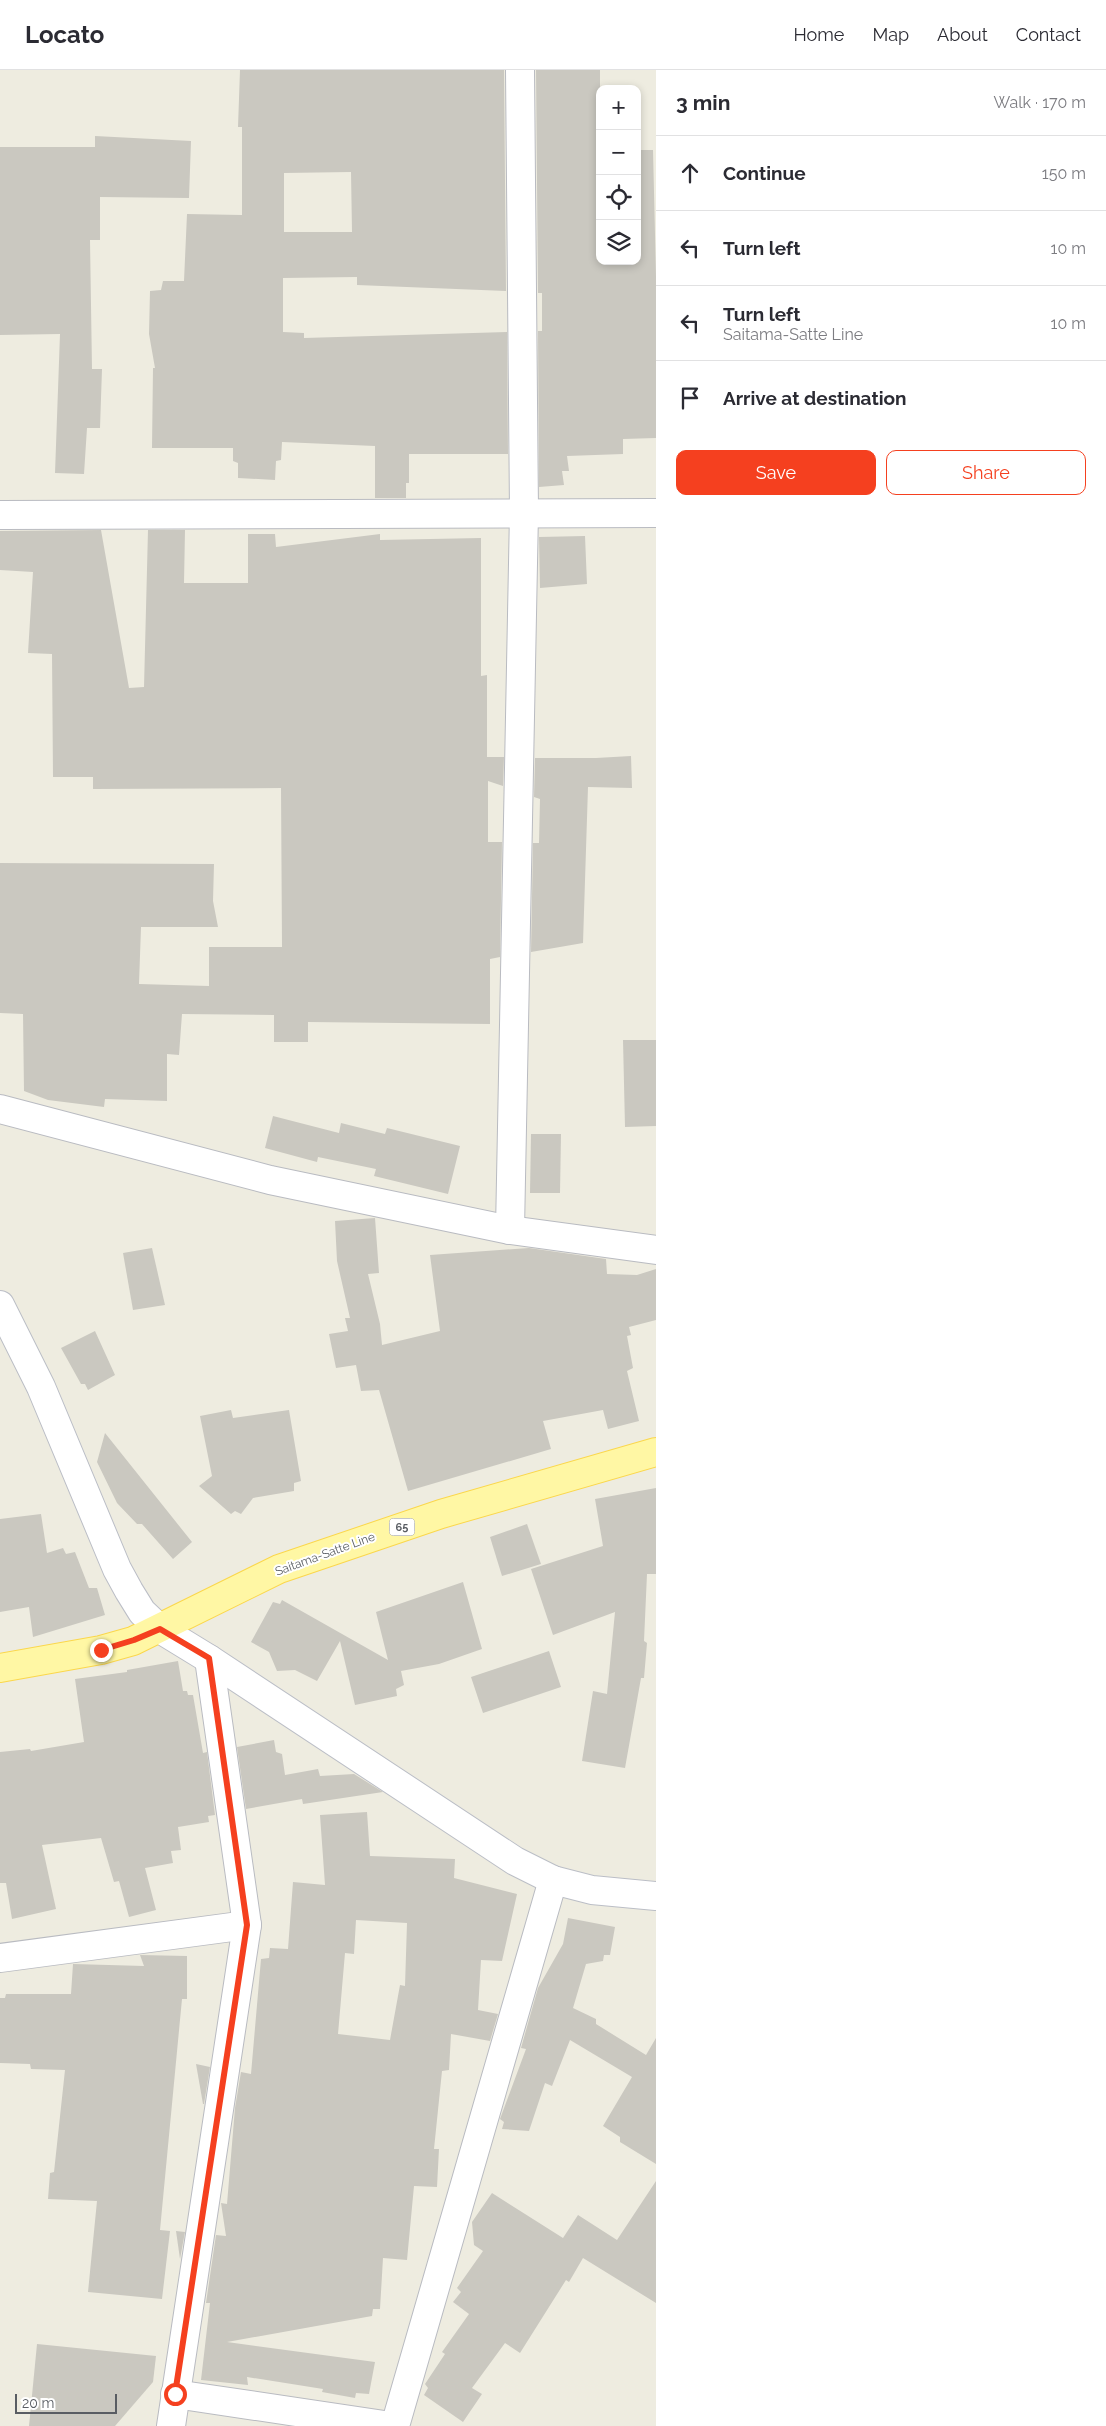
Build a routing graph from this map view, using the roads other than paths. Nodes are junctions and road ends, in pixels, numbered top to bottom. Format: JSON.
{"nodes":[{"id":1,"x":520,"y":70,"type":"edge"},
{"id":2,"x":524,"y":512,"type":"junction"},
{"id":3,"x":656,"y":513,"type":"edge"},
{"id":4,"x":0,"y":515,"type":"edge"},
{"id":5,"x":0,"y":1109,"type":"edge"},
{"id":6,"x":510,"y":1230,"type":"junction"},
{"id":7,"x":656,"y":1250,"type":"edge"},
{"id":8,"x":0,"y":1305,"type":"edge"},
{"id":9,"x":656,"y":1452,"type":"edge"},
{"id":10,"x":160,"y":1629,"type":"junction"},
{"id":11,"x":209,"y":1658,"type":"junction"},
{"id":12,"x":0,"y":1668,"type":"edge"},
{"id":13,"x":553,"y":1880,"type":"junction"},
{"id":14,"x":654,"y":1898,"type":"edge"},
{"id":15,"x":247,"y":1925,"type":"junction"},
{"id":16,"x":0,"y":1958,"type":"edge"},
{"id":17,"x":175,"y":2394,"type":"junction"},
{"id":18,"x":172,"y":2426,"type":"edge"},
{"id":19,"x":391,"y":2426,"type":"edge"},
{"id":20,"x":395,"y":2426,"type":"edge"}],
"edges":[{"from":1,"to":2,"type":"street"},
{"from":2,"to":3,"type":"street"},
{"from":2,"to":4,"type":"street"},
{"from":2,"to":6,"type":"street"},
{"from":5,"to":6,"type":"street"},
{"from":6,"to":7,"type":"street"},
{"from":8,"to":10,"type":"street"},
{"from":9,"to":10,"type":"main road","name":"Saitama-Satte Line","number":"65"},
{"from":10,"to":11,"type":"street"},
{"from":10,"to":12,"type":"main road","name":"Saitama-Satte Line","number":"65"},
{"from":11,"to":13,"type":"street"},
{"from":11,"to":15,"type":"street"},
{"from":13,"to":14,"type":"street"},
{"from":13,"to":20,"type":"street"},
{"from":15,"to":16,"type":"street"},
{"from":15,"to":17,"type":"street"},
{"from":17,"to":18,"type":"street"},
{"from":17,"to":19,"type":"street"}]}
